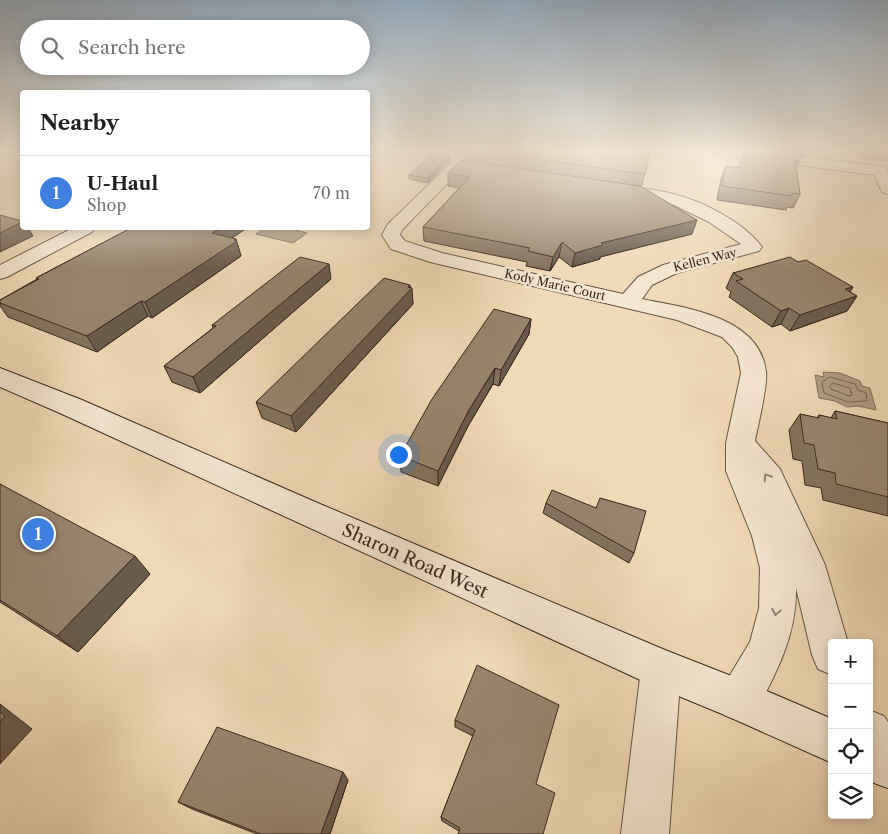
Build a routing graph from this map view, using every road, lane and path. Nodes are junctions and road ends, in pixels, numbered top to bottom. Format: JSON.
{"nodes":[{"id":1,"x":440,"y":190,"type":"edge"},
{"id":2,"x":614,"y":190,"type":"edge"},
{"id":3,"x":82,"y":230,"type":"edge"},
{"id":4,"x":0,"y":274,"type":"edge"},
{"id":5,"x":628,"y":302,"type":"junction"},
{"id":6,"x":0,"y":377,"type":"edge"},
{"id":7,"x":795,"y":578,"type":"junction"},
{"id":8,"x":828,"y":647,"type":"edge"},
{"id":9,"x":661,"y":669,"type":"junction"},
{"id":10,"x":739,"y":700,"type":"junction"},
{"id":11,"x":873,"y":738,"type":"edge"},
{"id":12,"x":828,"y":739,"type":"edge"},
{"id":13,"x":873,"y":760,"type":"edge"},
{"id":14,"x":888,"y":766,"type":"edge"},
{"id":15,"x":646,"y":834,"type":"edge"}],
"edges":[{"from":1,"to":5,"type":"street","name":"Kody Marie Court"},
{"from":2,"to":5,"type":"street","name":"Kellen Way"},
{"from":3,"to":4,"type":"street"},
{"from":5,"to":7,"type":"street","name":"Kody Marie Court"},
{"from":6,"to":9,"type":"street","name":"Sharon Road West"},
{"from":7,"to":8,"type":"street","name":"Kody Marie Court"},
{"from":7,"to":10,"type":"street","name":"Kody Marie Court","one_way":true},
{"from":9,"to":10,"type":"street","name":"Sharon Road West"},
{"from":9,"to":15,"type":"street"},
{"from":10,"to":12,"type":"street","name":"Sharon Road West"},
{"from":11,"to":14,"type":"street"},
{"from":13,"to":14,"type":"street"}]}
